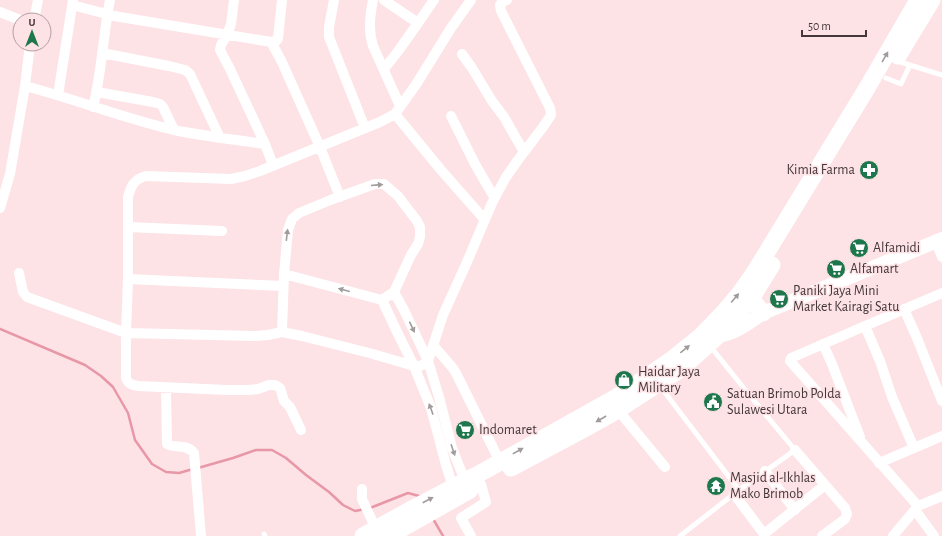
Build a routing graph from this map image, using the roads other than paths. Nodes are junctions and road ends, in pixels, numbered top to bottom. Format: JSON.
{"nodes":[{"id":1,"x":38,"y":0,"type":"edge"},
{"id":2,"x":110,"y":0,"type":"edge"},
{"id":3,"x":234,"y":0,"type":"edge"},
{"id":4,"x":282,"y":0,"type":"edge"},
{"id":5,"x":334,"y":0,"type":"edge"},
{"id":6,"x":373,"y":0,"type":"edge"},
{"id":7,"x":384,"y":0,"type":"edge"},
{"id":8,"x":434,"y":0,"type":"edge"},
{"id":9,"x":471,"y":0,"type":"edge"},
{"id":10,"x":507,"y":0,"type":"edge"},
{"id":11,"x":918,"y":0,"type":"edge"},
{"id":12,"x":932,"y":0,"type":"edge"},
{"id":13,"x":72,"y":3,"type":"edge"},
{"id":14,"x":0,"y":12,"type":"edge"},
{"id":15,"x":36,"y":12,"type":"edge"},
{"id":16,"x":107,"y":14,"type":"junction"},
{"id":17,"x":12,"y":17,"type":"edge"},
{"id":18,"x":418,"y":23,"type":"junction"},
{"id":19,"x":227,"y":35,"type":"junction"},
{"id":20,"x":271,"y":42,"type":"junction"},
{"id":21,"x":29,"y":52,"type":"edge"},
{"id":22,"x":102,"y":53,"type":"junction"},
{"id":23,"x":462,"y":54,"type":"dead end"},
{"id":24,"x":903,"y":63,"type":"junction"},
{"id":25,"x":384,"y":69,"type":"junction"},
{"id":26,"x":942,"y":76,"type":"edge"},
{"id":27,"x":24,"y":86,"type":"junction"},
{"id":28,"x":97,"y":92,"type":"junction"},
{"id":29,"x":58,"y":95,"type":"junction"},
{"id":30,"x":93,"y":107,"type":"junction"},
{"id":31,"x":398,"y":110,"type":"junction"},
{"id":32,"x":451,"y":116,"type":"dead end"},
{"id":33,"x":365,"y":128,"type":"junction"},
{"id":34,"x":174,"y":130,"type":"junction"},
{"id":35,"x":220,"y":138,"type":"junction"},
{"id":36,"x":265,"y":144,"type":"junction"},
{"id":37,"x":320,"y":147,"type":"junction"},
{"id":38,"x":524,"y":152,"type":"junction"},
{"id":39,"x":273,"y":165,"type":"junction"},
{"id":40,"x":340,"y":197,"type":"junction"},
{"id":41,"x":494,"y":197,"type":"junction"},
{"id":42,"x":0,"y":208,"type":"edge"},
{"id":43,"x":485,"y":220,"type":"junction"},
{"id":44,"x":128,"y":227,"type":"junction"},
{"id":45,"x":222,"y":231,"type":"dead end"},
{"id":46,"x":939,"y":241,"type":"edge"},
{"id":47,"x":942,"y":257,"type":"edge"},
{"id":48,"x":19,"y":273,"type":"dead end"},
{"id":49,"x":284,"y":274,"type":"junction"},
{"id":50,"x":128,"y":279,"type":"junction"},
{"id":51,"x":283,"y":286,"type":"junction"},
{"id":52,"x":394,"y":292,"type":"junction"},
{"id":53,"x":942,"y":294,"type":"edge"},
{"id":54,"x":751,"y":299,"type":"junction"},
{"id":55,"x":382,"y":300,"type":"junction"},
{"id":56,"x":904,"y":310,"type":"junction"},
{"id":57,"x":763,"y":313,"type":"junction"},
{"id":58,"x":865,"y":326,"type":"junction"},
{"id":59,"x":282,"y":332,"type":"junction"},
{"id":60,"x":126,"y":333,"type":"junction"},
{"id":61,"x":711,"y":335,"type":"junction"},
{"id":62,"x":823,"y":344,"type":"junction"},
{"id":63,"x":433,"y":345,"type":"junction"},
{"id":64,"x":428,"y":361,"type":"junction"},
{"id":65,"x":414,"y":366,"type":"junction"},
{"id":66,"x":658,"y":384,"type":"junction"},
{"id":67,"x":166,"y":388,"type":"junction"},
{"id":68,"x":942,"y":400,"type":"edge"},
{"id":69,"x":618,"y":410,"type":"junction"},
{"id":70,"x":301,"y":430,"type":"dead end"},
{"id":71,"x":942,"y":436,"type":"edge"},
{"id":72,"x":862,"y":442,"type":"junction"},
{"id":73,"x":914,"y":448,"type":"junction"},
{"id":74,"x":795,"y":450,"type":"junction"},
{"id":75,"x":500,"y":462,"type":"junction"},
{"id":76,"x":879,"y":463,"type":"junction"},
{"id":77,"x":665,"y":467,"type":"dead end"},
{"id":78,"x":765,"y":471,"type":"junction"},
{"id":79,"x":825,"y":484,"type":"junction"},
{"id":80,"x":362,"y":489,"type":"dead end"},
{"id":81,"x":459,"y":489,"type":"junction"},
{"id":82,"x":736,"y":492,"type":"junction"},
{"id":83,"x":942,"y":496,"type":"edge"},
{"id":84,"x":917,"y":508,"type":"junction"},
{"id":85,"x":795,"y":510,"type":"junction"},
{"id":86,"x":375,"y":529,"type":"edge"},
{"id":87,"x":201,"y":536,"type":"edge"},
{"id":88,"x":471,"y":536,"type":"edge"},
{"id":89,"x":680,"y":536,"type":"edge"},
{"id":90,"x":822,"y":536,"type":"edge"},
{"id":91,"x":893,"y":536,"type":"edge"},
{"id":92,"x":934,"y":536,"type":"edge"}],
"edges":[{"from":1,"to":15,"type":"street"},
{"from":2,"to":16,"type":"street"},
{"from":3,"to":19,"type":"street"},
{"from":4,"to":20,"type":"street"},
{"from":5,"to":33,"type":"street"},
{"from":6,"to":25,"type":"street"},
{"from":7,"to":18,"type":"street"},
{"from":8,"to":18,"type":"street"},
{"from":9,"to":31,"type":"street"},
{"from":10,"to":38,"type":"street"},
{"from":61,"to":11,"type":"highway","one_way":true},
{"from":12,"to":24,"type":"highway"},
{"from":13,"to":16,"type":"street"},
{"from":13,"to":29,"type":"street"},
{"from":14,"to":17,"type":"street"},
{"from":16,"to":19,"type":"street"},
{"from":16,"to":22,"type":"street"},
{"from":18,"to":25,"type":"street"},
{"from":19,"to":20,"type":"street"},
{"from":19,"to":36,"type":"street"},
{"from":20,"to":37,"type":"street"},
{"from":21,"to":27,"type":"street"},
{"from":22,"to":28,"type":"street"},
{"from":22,"to":35,"type":"street"},
{"from":23,"to":38,"type":"street"},
{"from":24,"to":26,"type":"lane"},
{"from":24,"to":54,"type":"highway"},
{"from":25,"to":31,"type":"street"},
{"from":27,"to":29,"type":"street"},
{"from":27,"to":42,"type":"street"},
{"from":28,"to":30,"type":"street"},
{"from":28,"to":34,"type":"street"},
{"from":29,"to":30,"type":"street"},
{"from":30,"to":34,"type":"street"},
{"from":31,"to":33,"type":"street"},
{"from":31,"to":43,"type":"street"},
{"from":32,"to":41,"type":"street"},
{"from":33,"to":37,"type":"street"},
{"from":34,"to":35,"type":"street"},
{"from":35,"to":36,"type":"street"},
{"from":36,"to":39,"type":"street"},
{"from":37,"to":39,"type":"street"},
{"from":37,"to":40,"type":"street"},
{"from":38,"to":41,"type":"street"},
{"from":39,"to":44,"type":"street"},
{"from":49,"to":40,"type":"street","one_way":true},
{"from":40,"to":52,"type":"street","one_way":true},
{"from":41,"to":43,"type":"street"},
{"from":43,"to":63,"type":"street"},
{"from":44,"to":45,"type":"street"},
{"from":44,"to":50,"type":"street"},
{"from":46,"to":47,"type":"street"},
{"from":46,"to":57,"type":"street"},
{"from":48,"to":60,"type":"street"},
{"from":49,"to":51,"type":"street"},
{"from":55,"to":49,"type":"street","one_way":true},
{"from":50,"to":51,"type":"street"},
{"from":50,"to":60,"type":"street"},
{"from":51,"to":59,"type":"street"},
{"from":52,"to":55,"type":"street"},
{"from":52,"to":64,"type":"street","one_way":true},
{"from":53,"to":56,"type":"street"},
{"from":54,"to":57,"type":"highway"},
{"from":54,"to":61,"type":"highway"},
{"from":55,"to":65,"type":"street"},
{"from":56,"to":58,"type":"street"},
{"from":56,"to":68,"type":"street"},
{"from":57,"to":61,"type":"street"},
{"from":58,"to":62,"type":"street"},
{"from":58,"to":73,"type":"street"},
{"from":59,"to":60,"type":"street"},
{"from":59,"to":65,"type":"street"},
{"from":60,"to":67,"type":"street"},
{"from":61,"to":66,"type":"highway"},
{"from":61,"to":74,"type":"lane"},
{"from":75,"to":61,"type":"highway","one_way":true},
{"from":62,"to":72,"type":"street"},
{"from":62,"to":72,"type":"street"},
{"from":63,"to":64,"type":"street"},
{"from":63,"to":75,"type":"street"},
{"from":64,"to":65,"type":"street"},
{"from":64,"to":81,"type":"street","one_way":true},
{"from":81,"to":65,"type":"street","one_way":true},
{"from":66,"to":69,"type":"highway"},
{"from":66,"to":82,"type":"lane"},
{"from":67,"to":70,"type":"street"},
{"from":67,"to":87,"type":"street"},
{"from":69,"to":77,"type":"street"},
{"from":69,"to":81,"type":"highway","one_way":true},
{"from":71,"to":73,"type":"street"},
{"from":72,"to":76,"type":"street"},
{"from":73,"to":76,"type":"street"},
{"from":74,"to":78,"type":"lane"},
{"from":74,"to":79,"type":"street"},
{"from":75,"to":81,"type":"highway"},
{"from":76,"to":84,"type":"street"},
{"from":78,"to":82,"type":"lane"},
{"from":78,"to":85,"type":"street"},
{"from":79,"to":85,"type":"street"},
{"from":79,"to":90,"type":"street"},
{"from":80,"to":86,"type":"street"},
{"from":81,"to":86,"type":"highway"},
{"from":81,"to":88,"type":"street"},
{"from":82,"to":85,"type":"street"},
{"from":82,"to":89,"type":"lane"},
{"from":83,"to":84,"type":"street"},
{"from":84,"to":91,"type":"street"},
{"from":84,"to":92,"type":"street"}]}
